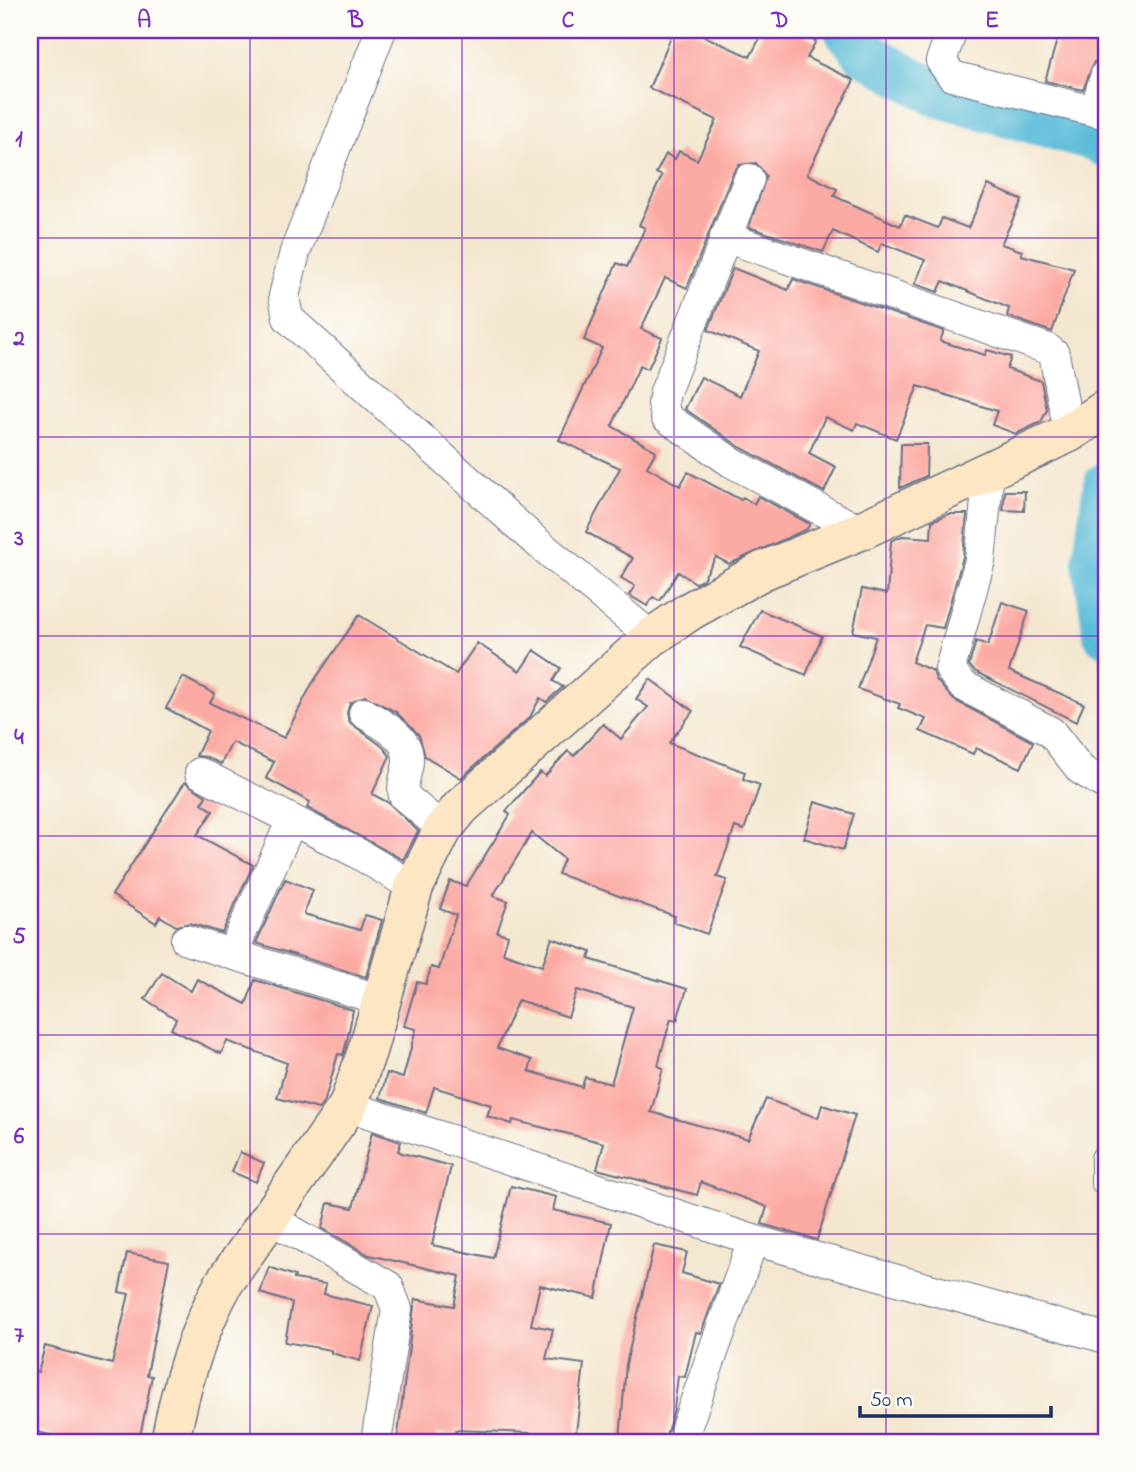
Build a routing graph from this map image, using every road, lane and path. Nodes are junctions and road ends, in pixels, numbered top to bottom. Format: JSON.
{"nodes":[{"id":1,"x":381,"y":30,"type":"edge"},
{"id":2,"x":952,"y":30,"type":"edge"},
{"id":3,"x":1106,"y":74,"type":"edge"},
{"id":4,"x":1101,"y":112,"type":"edge"},
{"id":5,"x":749,"y":179,"type":"dead end"},
{"id":6,"x":724,"y":237,"type":"junction"},
{"id":7,"x":1091,"y":419,"type":"edge"},
{"id":8,"x":989,"y":471,"type":"junction"},
{"id":9,"x":860,"y":531,"type":"junction"},
{"id":10,"x":652,"y":637,"type":"junction"},
{"id":11,"x":364,"y":713,"type":"dead end"},
{"id":12,"x":200,"y":773,"type":"dead end"},
{"id":13,"x":1106,"y":785,"type":"edge"},
{"id":14,"x":292,"y":820,"type":"junction"},
{"id":15,"x":443,"y":829,"type":"junction"},
{"id":16,"x":414,"y":887,"type":"junction"},
{"id":17,"x":186,"y":940,"type":"dead end"},
{"id":18,"x":232,"y":954,"type":"junction"},
{"id":19,"x":380,"y":1000,"type":"junction"},
{"id":20,"x":348,"y":1106,"type":"junction"},
{"id":21,"x":1106,"y":1159,"type":"edge"},
{"id":22,"x":1106,"y":1181,"type":"edge"},
{"id":23,"x":271,"y":1219,"type":"junction"},
{"id":24,"x":753,"y":1240,"type":"junction"},
{"id":25,"x":1106,"y":1338,"type":"edge"},
{"id":26,"x":170,"y":1442,"type":"edge"},
{"id":27,"x":376,"y":1442,"type":"edge"},
{"id":28,"x":681,"y":1442,"type":"edge"}],
"edges":[{"from":1,"to":10,"type":"street"},
{"from":2,"to":4,"type":"street"},
{"from":3,"to":4,"type":"street"},
{"from":5,"to":6,"type":"street"},
{"from":6,"to":7,"type":"street"},
{"from":6,"to":9,"type":"street"},
{"from":7,"to":8,"type":"street"},
{"from":8,"to":9,"type":"street"},
{"from":8,"to":13,"type":"street"},
{"from":9,"to":10,"type":"street"},
{"from":10,"to":15,"type":"street"},
{"from":11,"to":15,"type":"street"},
{"from":12,"to":14,"type":"street"},
{"from":14,"to":16,"type":"street"},
{"from":14,"to":18,"type":"street"},
{"from":15,"to":16,"type":"street"},
{"from":16,"to":19,"type":"street"},
{"from":17,"to":18,"type":"street"},
{"from":18,"to":19,"type":"street"},
{"from":19,"to":20,"type":"street"},
{"from":20,"to":23,"type":"street"},
{"from":20,"to":24,"type":"street"},
{"from":21,"to":22,"type":"street"},
{"from":23,"to":26,"type":"street"},
{"from":23,"to":27,"type":"street"},
{"from":24,"to":25,"type":"street"},
{"from":24,"to":28,"type":"street"}]}
